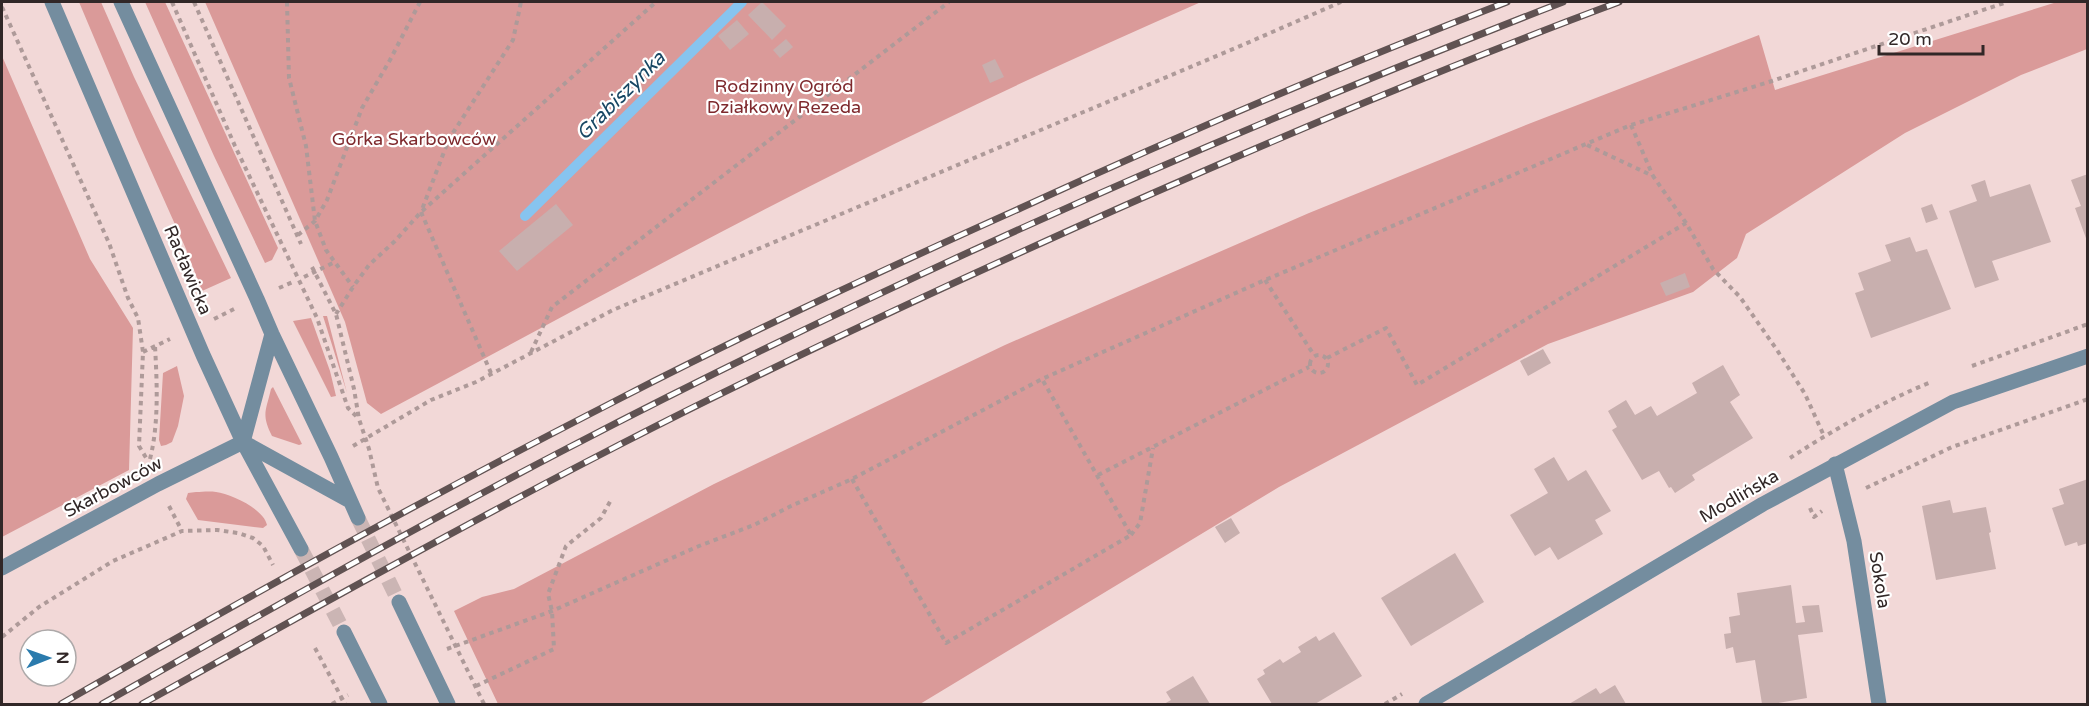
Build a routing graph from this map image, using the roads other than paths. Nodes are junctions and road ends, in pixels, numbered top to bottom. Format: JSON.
{"nodes":[{"id":1,"x":52,"y":2,"type":"edge"},
{"id":2,"x":121,"y":2,"type":"edge"},
{"id":3,"x":272,"y":334,"type":"junction"},
{"id":4,"x":2088,"y":356,"type":"edge"},
{"id":5,"x":243,"y":442,"type":"junction"},
{"id":6,"x":1835,"y":464,"type":"junction"},
{"id":7,"x":350,"y":501,"type":"junction"},
{"id":8,"x":358,"y":518,"type":"tunnel mouth"},
{"id":9,"x":301,"y":549,"type":"tunnel mouth"},
{"id":10,"x":2,"y":568,"type":"edge"},
{"id":11,"x":399,"y":602,"type":"tunnel mouth"},
{"id":12,"x":344,"y":632,"type":"tunnel mouth"},
{"id":13,"x":380,"y":705,"type":"edge"},
{"id":14,"x":448,"y":705,"type":"edge"},
{"id":15,"x":1426,"y":705,"type":"edge"},
{"id":16,"x":1879,"y":705,"type":"edge"}],
"edges":[{"from":1,"to":5,"type":"street","name":"Racławicka"},
{"from":2,"to":3,"type":"street"},
{"from":3,"to":5,"type":"street"},
{"from":3,"to":7,"type":"street"},
{"from":4,"to":6,"type":"street","name":"Modlińska"},
{"from":5,"to":7,"type":"street"},
{"from":5,"to":9,"type":"street","name":"Racławicka"},
{"from":5,"to":10,"type":"street","name":"Skarbowców"},
{"from":6,"to":15,"type":"street","name":"Modlińska"},
{"from":6,"to":16,"type":"street","name":"Sokola"},
{"from":7,"to":8,"type":"street"},
{"from":11,"to":14,"type":"street"},
{"from":12,"to":13,"type":"street"}]}
